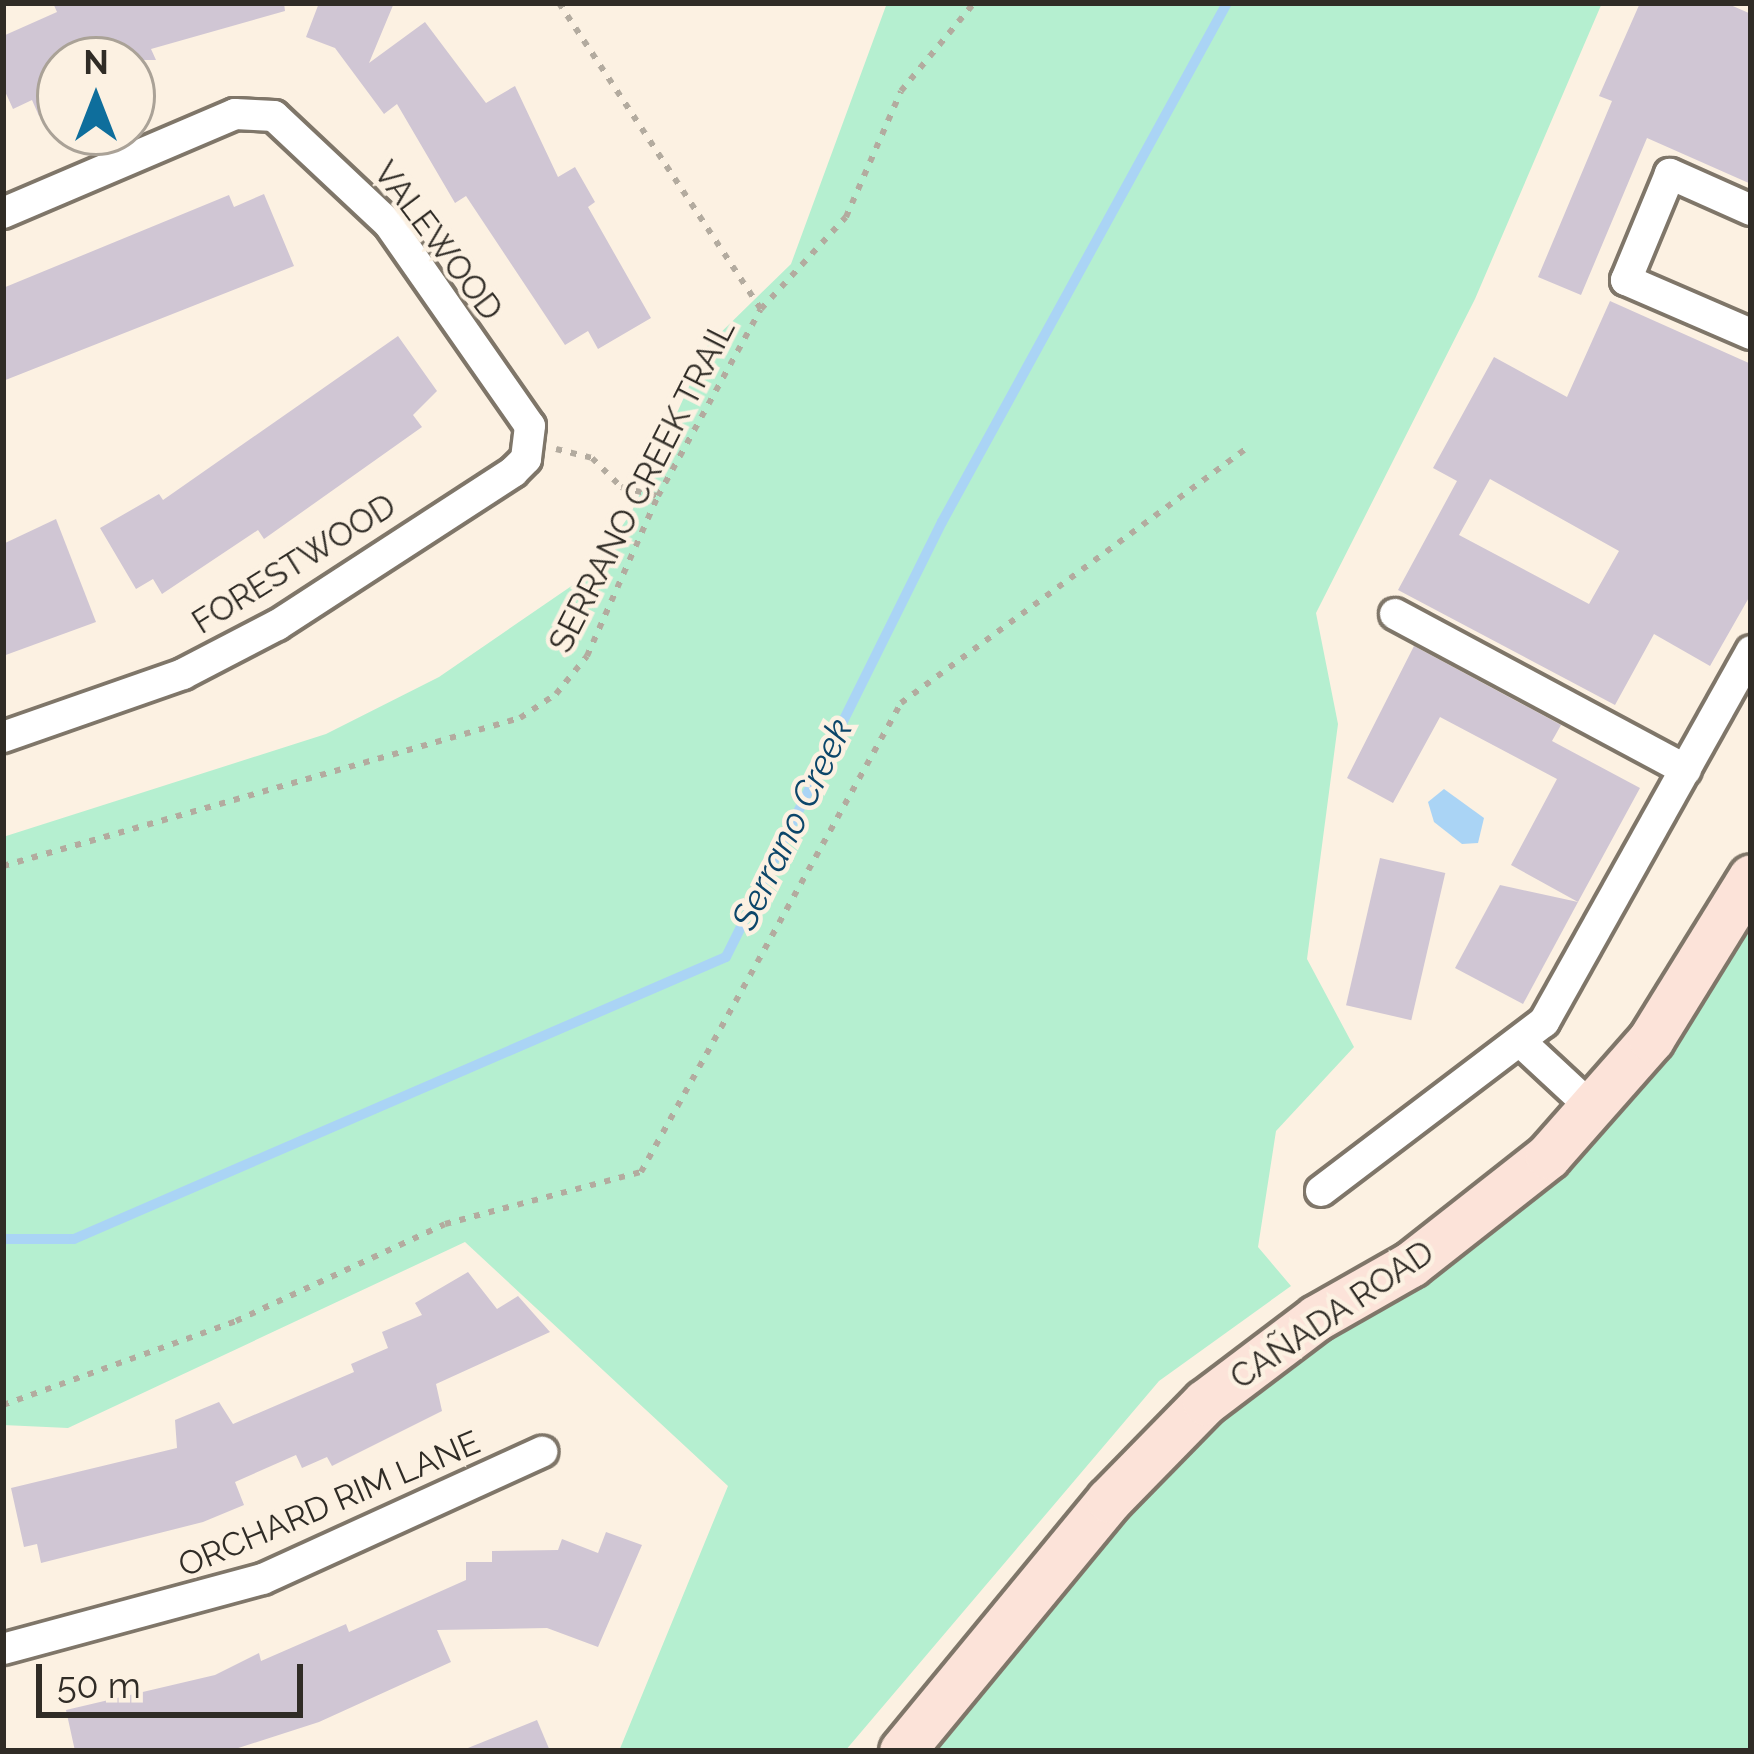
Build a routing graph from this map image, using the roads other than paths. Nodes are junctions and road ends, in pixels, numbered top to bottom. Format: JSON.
{"nodes":[{"id":1,"x":1751,"y":210,"type":"edge"},
{"id":2,"x":3,"y":213,"type":"edge"},
{"id":3,"x":1751,"y":334,"type":"edge"},
{"id":4,"x":530,"y":442,"type":"joint"},
{"id":5,"x":1395,"y":614,"type":"dead end"},
{"id":6,"x":1751,"y":651,"type":"edge"},
{"id":7,"x":3,"y":737,"type":"edge"},
{"id":8,"x":1686,"y":770,"type":"junction"},
{"id":9,"x":1751,"y":877,"type":"edge"},
{"id":10,"x":1523,"y":1044,"type":"junction"},
{"id":11,"x":1593,"y":1109,"type":"junction"},
{"id":12,"x":1321,"y":1191,"type":"dead end"},
{"id":13,"x":542,"y":1452,"type":"dead end"},
{"id":14,"x":3,"y":1648,"type":"edge"},
{"id":15,"x":902,"y":1751,"type":"edge"}],
"edges":[{"from":1,"to":3,"type":"street"},
{"from":2,"to":4,"type":"street","name":"VALEWOOD"},
{"from":4,"to":7,"type":"street","name":"FORESTWOOD"},
{"from":5,"to":8,"type":"street"},
{"from":6,"to":8,"type":"street"},
{"from":8,"to":10,"type":"street"},
{"from":9,"to":11,"type":"street","name":"CAÑADA ROAD"},
{"from":10,"to":11,"type":"street"},
{"from":10,"to":12,"type":"street"},
{"from":11,"to":15,"type":"street","name":"CAÑADA ROAD"},
{"from":13,"to":14,"type":"street","name":"ORCHARD RIM LANE"}]}
